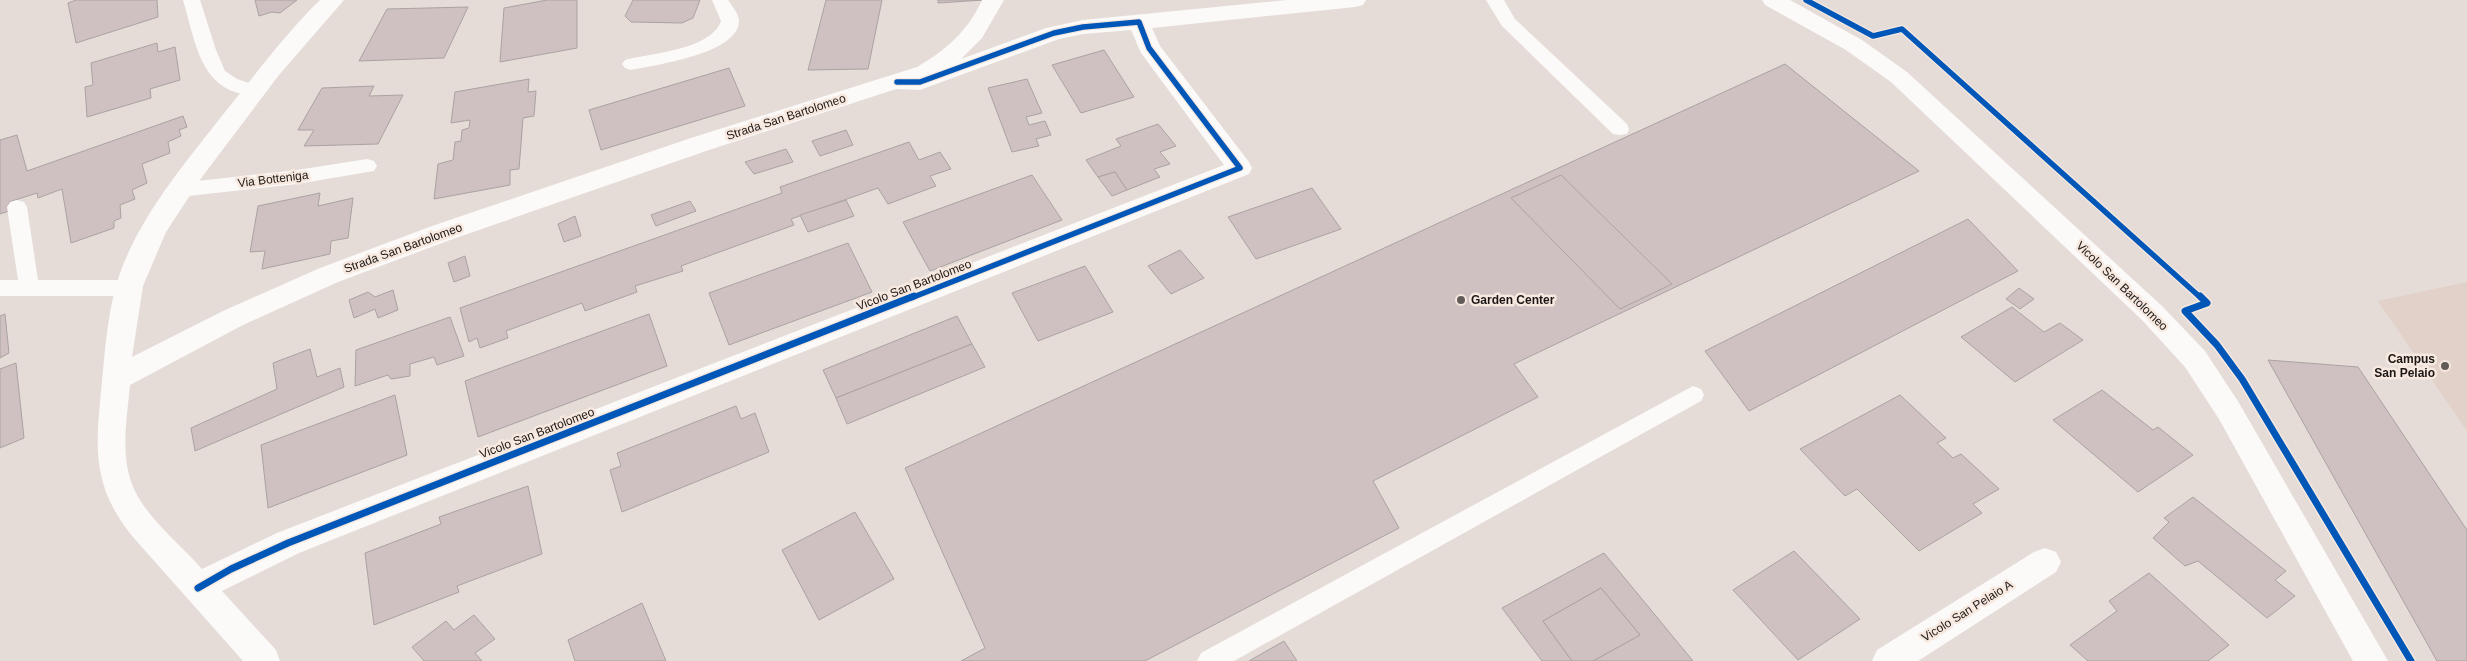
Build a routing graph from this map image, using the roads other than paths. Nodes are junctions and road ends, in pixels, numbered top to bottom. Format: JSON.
{"nodes":[{"id":1,"x":192,"y":0,"type":"edge"},
{"id":2,"x":333,"y":0,"type":"edge"},
{"id":3,"x":720,"y":0,"type":"edge"},
{"id":4,"x":993,"y":0,"type":"edge"},
{"id":5,"x":1355,"y":0,"type":"edge"},
{"id":6,"x":1495,"y":0,"type":"edge"},
{"id":7,"x":1773,"y":0,"type":"edge"},
{"id":8,"x":1139,"y":22,"type":"junction"},
{"id":9,"x":631,"y":64,"type":"dead end"},
{"id":10,"x":897,"y":82,"type":"junction"},
{"id":11,"x":254,"y":91,"type":"junction"},
{"id":12,"x":1620,"y":129,"type":"dead end"},
{"id":13,"x":367,"y":166,"type":"dead end"},
{"id":14,"x":179,"y":190,"type":"junction"},
{"id":15,"x":18,"y":207,"type":"dead end"},
{"id":16,"x":0,"y":288,"type":"edge"},
{"id":17,"x":29,"y":288,"type":"junction"},
{"id":18,"x":130,"y":288,"type":"junction"},
{"id":19,"x":116,"y":379,"type":"junction"},
{"id":20,"x":1693,"y":395,"type":"dead end"},
{"id":21,"x":2045,"y":562,"type":"dead end"},
{"id":22,"x":198,"y":588,"type":"junction"},
{"id":23,"x":264,"y":661,"type":"edge"},
{"id":24,"x":1210,"y":661,"type":"edge"},
{"id":25,"x":1889,"y":661,"type":"edge"},
{"id":26,"x":2372,"y":661,"type":"edge"}],
"edges":[{"from":1,"to":11,"type":"lane"},
{"from":2,"to":11,"type":"street"},
{"from":3,"to":9,"type":"lane"},
{"from":4,"to":10,"type":"street","name":"Strada San Bartolomeo"},
{"from":5,"to":8,"type":"street"},
{"from":6,"to":12,"type":"lane"},
{"from":7,"to":26,"type":"street","name":"Vicolo San Bartolomeo"},
{"from":8,"to":10,"type":"street"},
{"from":8,"to":22,"type":"street","name":"Vicolo San Bartolomeo"},
{"from":10,"to":19,"type":"street","name":"Strada San Bartolomeo"},
{"from":11,"to":14,"type":"street"},
{"from":13,"to":14,"type":"lane","name":"Via Botteniga"},
{"from":14,"to":18,"type":"street"},
{"from":15,"to":17,"type":"lane"},
{"from":16,"to":17,"type":"lane"},
{"from":17,"to":18,"type":"lane"},
{"from":18,"to":19,"type":"street"},
{"from":19,"to":22,"type":"street"},
{"from":20,"to":24,"type":"lane"},
{"from":21,"to":25,"type":"street","name":"Vicolo San Pelaio A"},
{"from":22,"to":23,"type":"street"}]}
